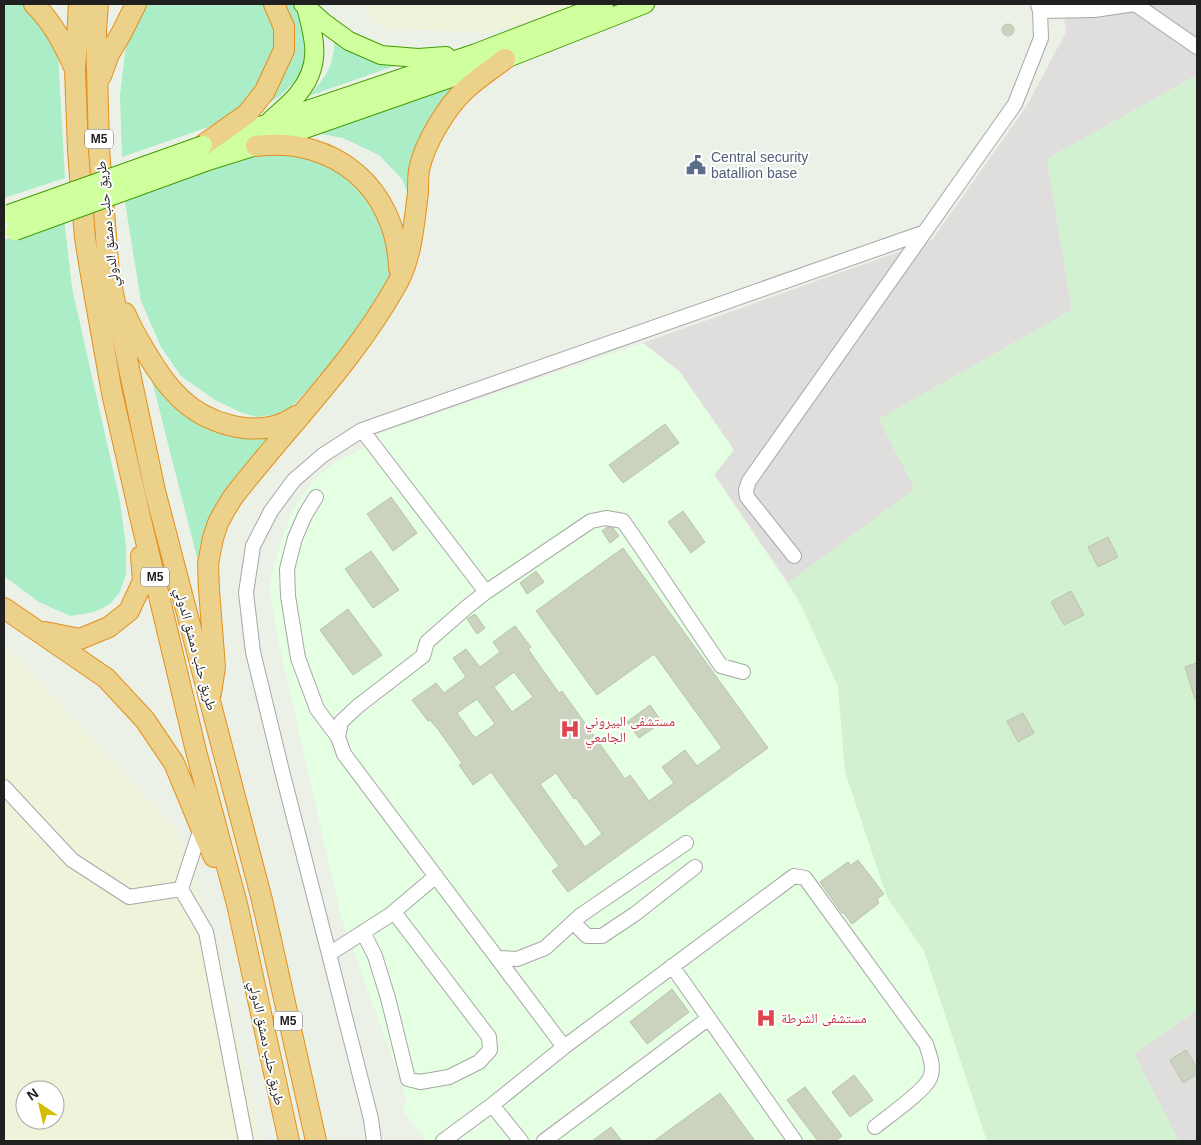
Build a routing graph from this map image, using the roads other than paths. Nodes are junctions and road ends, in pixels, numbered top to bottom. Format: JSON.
{"nodes":[{"id":1,"x":34,"y":4,"type":"edge"},
{"id":2,"x":79,"y":4,"type":"edge"},
{"id":3,"x":98,"y":4,"type":"edge"},
{"id":4,"x":136,"y":4,"type":"edge"},
{"id":5,"x":274,"y":4,"type":"edge"},
{"id":6,"x":604,"y":4,"type":"edge"},
{"id":7,"x":645,"y":4,"type":"edge"},
{"id":8,"x":1135,"y":4,"type":"edge"},
{"id":9,"x":304,"y":5,"type":"edge"},
{"id":10,"x":1039,"y":7,"type":"edge"},
{"id":11,"x":1197,"y":47,"type":"edge"},
{"id":12,"x":476,"y":53,"type":"junction"},
{"id":13,"x":505,"y":59,"type":"junction"},
{"id":14,"x":75,"y":70,"type":"junction"},
{"id":15,"x":98,"y":83,"type":"junction"},
{"id":16,"x":265,"y":125,"type":"junction"},
{"id":17,"x":256,"y":146,"type":"junction"},
{"id":18,"x":204,"y":154,"type":"junction"},
{"id":19,"x":7,"y":215,"type":"edge"},
{"id":20,"x":925,"y":232,"type":"junction"},
{"id":21,"x":10,"y":233,"type":"edge"},
{"id":22,"x":109,"y":274,"type":"junction"},
{"id":23,"x":398,"y":282,"type":"junction"},
{"id":24,"x":302,"y":413,"type":"junction"},
{"id":25,"x":362,"y":430,"type":"junction"},
{"id":26,"x":316,"y":497,"type":"dead end"},
{"id":27,"x":139,"y":512,"type":"junction"},
{"id":28,"x":794,"y":556,"type":"dead end"},
{"id":29,"x":486,"y":592,"type":"junction"},
{"id":30,"x":4,"y":608,"type":"edge"},
{"id":31,"x":36,"y":630,"type":"junction"},
{"id":32,"x":743,"y":672,"type":"dead end"},
{"id":33,"x":210,"y":702,"type":"junction"},
{"id":34,"x":338,"y":737,"type":"junction"},
{"id":35,"x":4,"y":787,"type":"edge"},
{"id":36,"x":201,"y":828,"type":"junction"},
{"id":37,"x":686,"y":843,"type":"dead end"},
{"id":38,"x":695,"y":867,"type":"dead end"},
{"id":39,"x":436,"y":876,"type":"junction"},
{"id":40,"x":181,"y":889,"type":"junction"},
{"id":41,"x":237,"y":904,"type":"junction"},
{"id":42,"x":394,"y":912,"type":"junction"},
{"id":43,"x":572,"y":922,"type":"junction"},
{"id":44,"x":363,"y":932,"type":"junction"},
{"id":45,"x":329,"y":954,"type":"junction"},
{"id":46,"x":498,"y":958,"type":"junction"},
{"id":47,"x":672,"y":966,"type":"junction"},
{"id":48,"x":709,"y":1018,"type":"junction"},
{"id":49,"x":564,"y":1047,"type":"junction"},
{"id":50,"x":492,"y":1105,"type":"junction"},
{"id":51,"x":875,"y":1127,"type":"dead end"},
{"id":52,"x":246,"y":1141,"type":"edge"},
{"id":53,"x":289,"y":1141,"type":"edge"},
{"id":54,"x":316,"y":1141,"type":"edge"},
{"id":55,"x":374,"y":1141,"type":"edge"},
{"id":56,"x":443,"y":1141,"type":"edge"},
{"id":57,"x":521,"y":1141,"type":"edge"},
{"id":58,"x":544,"y":1141,"type":"edge"},
{"id":59,"x":795,"y":1141,"type":"edge"}],
"edges":[{"from":1,"to":14,"type":"highway"},
{"from":2,"to":14,"type":"highway","name":"طريق حلب دمشق الدولي","number":"M5"},
{"from":3,"to":15,"type":"highway","name":"طريق حلب دمشق الدولي","number":"M5"},
{"from":4,"to":15,"type":"highway"},
{"from":5,"to":18,"type":"highway"},
{"from":6,"to":12,"type":"main road"},
{"from":7,"to":13,"type":"main road"},
{"from":8,"to":10,"type":"street"},
{"from":8,"to":11,"type":"street"},
{"from":9,"to":12,"type":"main road"},
{"from":9,"to":16,"type":"main road"},
{"from":10,"to":20,"type":"street"},
{"from":12,"to":16,"type":"main road"},
{"from":13,"to":17,"type":"main road"},
{"from":13,"to":23,"type":"highway"},
{"from":14,"to":27,"type":"highway","name":"طريق حلب دمشق الدولي","number":"M5"},
{"from":15,"to":22,"type":"highway","name":"طريق حلب دمشق الدولي","number":"M5"},
{"from":16,"to":18,"type":"main road"},
{"from":17,"to":18,"type":"main road"},
{"from":17,"to":23,"type":"highway"},
{"from":18,"to":19,"type":"main road","bridge":true},
{"from":18,"to":21,"type":"main road","bridge":true},
{"from":20,"to":25,"type":"street"},
{"from":20,"to":28,"type":"street"},
{"from":22,"to":24,"type":"highway"},
{"from":22,"to":33,"type":"highway","name":"طريق حلب دمشق الدولي","number":"M5"},
{"from":23,"to":24,"type":"highway"},
{"from":24,"to":33,"type":"highway"},
{"from":25,"to":29,"type":"street"},
{"from":25,"to":45,"type":"street"},
{"from":26,"to":34,"type":"street"},
{"from":27,"to":31,"type":"highway"},
{"from":27,"to":41,"type":"highway","name":"طريق حلب دمشق الدولي","number":"M5"},
{"from":29,"to":32,"type":"street"},
{"from":29,"to":34,"type":"street"},
{"from":30,"to":31,"type":"highway"},
{"from":31,"to":36,"type":"highway"},
{"from":33,"to":54,"type":"highway","name":"طريق حلب دمشق الدولي","number":"M5"},
{"from":34,"to":39,"type":"street"},
{"from":35,"to":40,"type":"street"},
{"from":36,"to":40,"type":"street"},
{"from":36,"to":41,"type":"highway"},
{"from":37,"to":43,"type":"street"},
{"from":38,"to":43,"type":"street"},
{"from":39,"to":42,"type":"street"},
{"from":39,"to":46,"type":"street"},
{"from":40,"to":52,"type":"street"},
{"from":41,"to":53,"type":"highway","name":"طريق حلب دمشق الدولي","number":"M5"},
{"from":42,"to":44,"type":"street"},
{"from":42,"to":44,"type":"street"},
{"from":43,"to":46,"type":"street"},
{"from":44,"to":45,"type":"street"},
{"from":45,"to":55,"type":"street"},
{"from":46,"to":49,"type":"street"},
{"from":47,"to":48,"type":"street"},
{"from":47,"to":49,"type":"street"},
{"from":47,"to":51,"type":"street"},
{"from":48,"to":58,"type":"street"},
{"from":48,"to":59,"type":"street"},
{"from":49,"to":50,"type":"street"},
{"from":50,"to":56,"type":"street"},
{"from":50,"to":57,"type":"street"}]}
